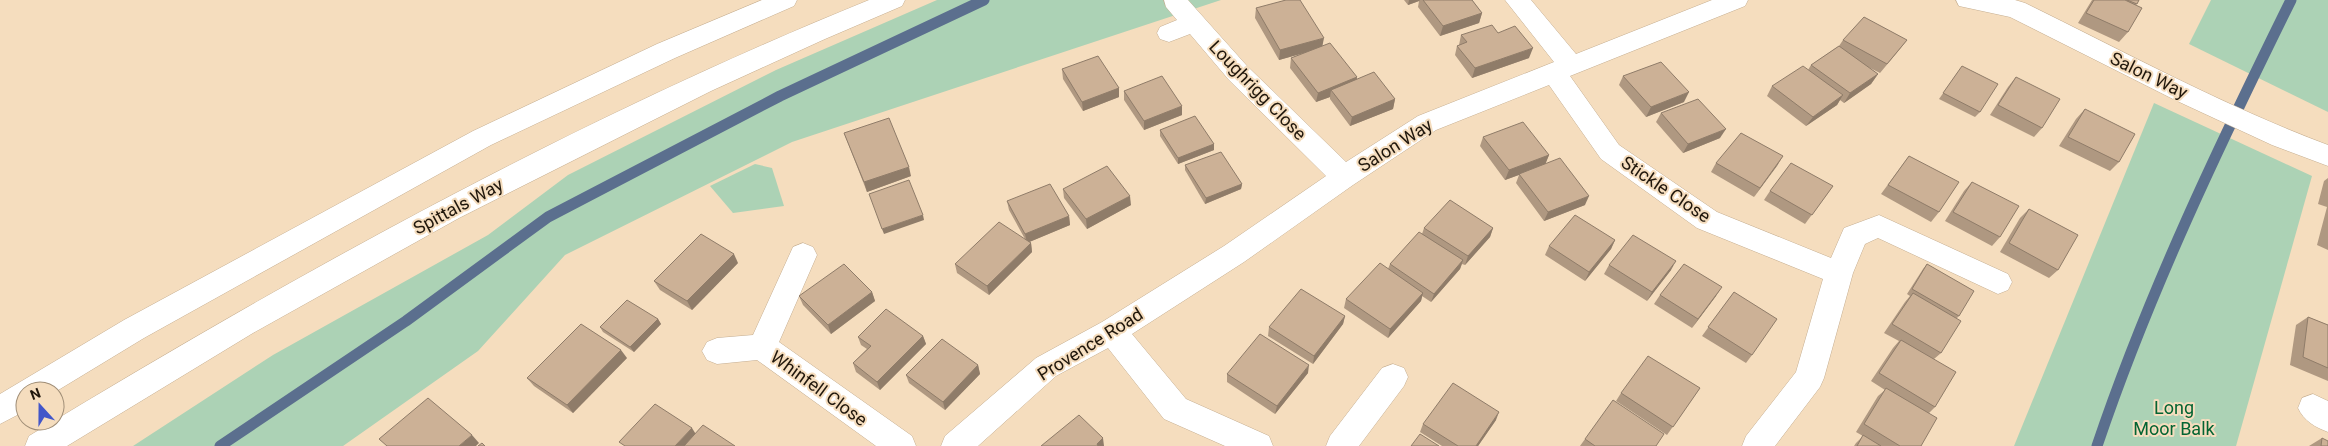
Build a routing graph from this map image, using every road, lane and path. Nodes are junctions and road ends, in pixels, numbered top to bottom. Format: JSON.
{"nodes":[{"id":1,"x":785,"y":0,"type":"edge"},
{"id":2,"x":893,"y":0,"type":"edge"},
{"id":3,"x":1517,"y":0,"type":"edge"},
{"id":4,"x":1736,"y":0,"type":"edge"},
{"id":5,"x":1968,"y":0,"type":"edge"},
{"id":6,"x":1175,"y":1,"type":"dead end"},
{"id":7,"x":2018,"y":4,"type":"edge"},
{"id":8,"x":1194,"y":23,"type":"junction"},
{"id":9,"x":1169,"y":33,"type":"dead end"},
{"id":10,"x":1562,"y":69,"type":"junction"},
{"id":11,"x":2328,"y":156,"type":"edge"},
{"id":12,"x":1344,"y":177,"type":"junction"},
{"id":13,"x":1234,"y":254,"type":"joint"},
{"id":14,"x":804,"y":255,"type":"dead end"},
{"id":15,"x":1839,"y":273,"type":"junction"},
{"id":16,"x":1998,"y":282,"type":"dead end"},
{"id":17,"x":1112,"y":331,"type":"junction"},
{"id":18,"x":762,"y":347,"type":"junction"},
{"id":19,"x":717,"y":351,"type":"dead end"},
{"id":20,"x":1393,"y":377,"type":"dead end"},
{"id":21,"x":48,"y":381,"type":"edge"},
{"id":22,"x":15,"y":401,"type":"edge"},
{"id":23,"x":0,"y":410,"type":"edge"},
{"id":24,"x":40,"y":446,"type":"edge"},
{"id":25,"x":901,"y":446,"type":"edge"},
{"id":26,"x":956,"y":446,"type":"edge"},
{"id":27,"x":1258,"y":446,"type":"edge"},
{"id":28,"x":1341,"y":446,"type":"edge"},
{"id":29,"x":1757,"y":446,"type":"edge"}],
"edges":[{"from":1,"to":21,"type":"main road"},
{"from":2,"to":24,"type":"main road","name":"Spittals Way"},
{"from":3,"to":10,"type":"main road"},
{"from":4,"to":10,"type":"main road","name":"Salon Way"},
{"from":5,"to":7,"type":"main road","name":"Salon Way"},
{"from":6,"to":8,"type":"main road","name":"Loughrigg Close"},
{"from":7,"to":11,"type":"main road","name":"Salon Way"},
{"from":8,"to":9,"type":"main road"},
{"from":8,"to":12,"type":"main road","name":"Loughrigg Close"},
{"from":10,"to":12,"type":"main road","name":"Salon Way"},
{"from":10,"to":15,"type":"main road","name":"Stickle Close"},
{"from":12,"to":13,"type":"main road","name":"Salon Way"},
{"from":13,"to":17,"type":"main road","name":"Provence Road"},
{"from":14,"to":18,"type":"main road","name":"Whinfell Close"},
{"from":15,"to":16,"type":"main road"},
{"from":15,"to":29,"type":"main road"},
{"from":17,"to":26,"type":"main road","name":"Provence Road"},
{"from":17,"to":27,"type":"main road"},
{"from":18,"to":19,"type":"main road","name":"Whinfell Close"},
{"from":18,"to":25,"type":"main road","name":"Whinfell Close"},
{"from":20,"to":28,"type":"main road"},
{"from":22,"to":23,"type":"main road"}]}
